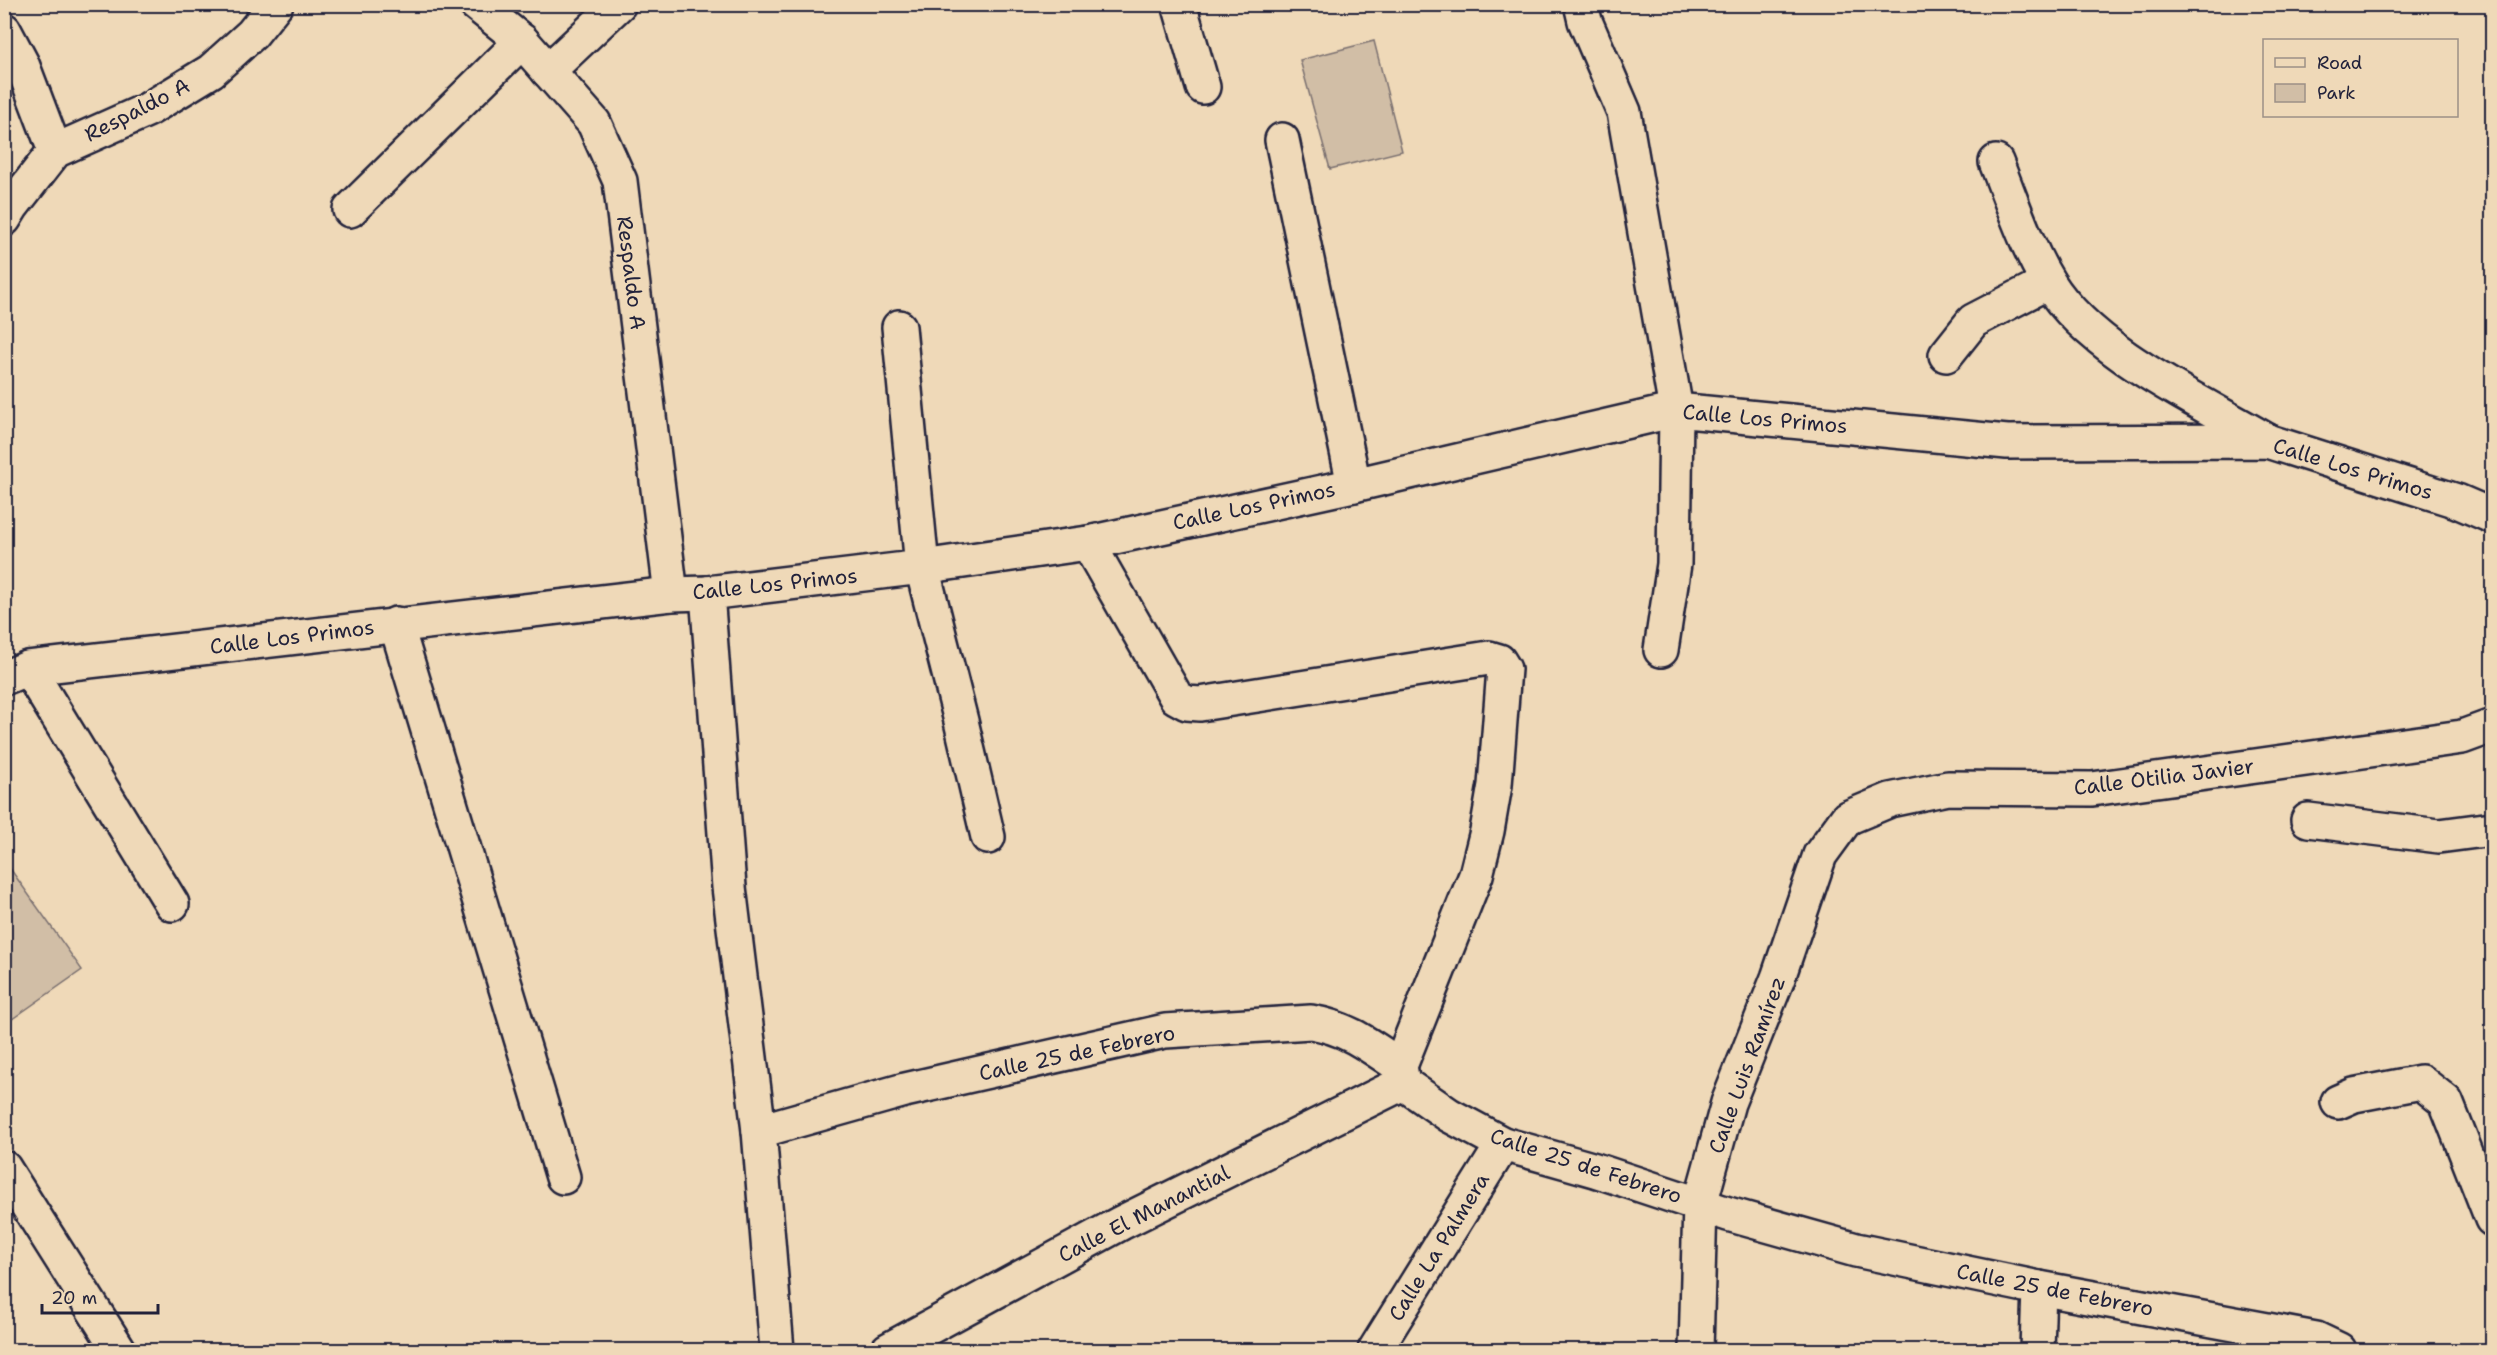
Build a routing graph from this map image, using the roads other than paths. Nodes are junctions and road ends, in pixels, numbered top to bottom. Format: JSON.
{"nodes":[{"id":1,"x":276,"y":4,"type":"edge"},
{"id":2,"x":476,"y":4,"type":"edge"},
{"id":3,"x":619,"y":4,"type":"edge"},
{"id":4,"x":1179,"y":4,"type":"edge"},
{"id":5,"x":1581,"y":4,"type":"edge"},
{"id":6,"x":4,"y":30,"type":"edge"},
{"id":7,"x":522,"y":41,"type":"junction"},
{"id":8,"x":548,"y":71,"type":"junction"},
{"id":9,"x":1203,"y":87,"type":"dead end"},
{"id":10,"x":1282,"y":141,"type":"dead end"},
{"id":11,"x":55,"y":151,"type":"junction"},
{"id":12,"x":1996,"y":162,"type":"dead end"},
{"id":13,"x":350,"y":210,"type":"dead end"},
{"id":14,"x":4,"y":219,"type":"edge"},
{"id":15,"x":2048,"y":282,"type":"junction"},
{"id":16,"x":899,"y":327,"type":"dead end"},
{"id":17,"x":1946,"y":355,"type":"dead end"},
{"id":18,"x":1676,"y":410,"type":"junction"},
{"id":19,"x":2267,"y":441,"type":"junction"},
{"id":20,"x":1354,"y":485,"type":"junction"},
{"id":21,"x":2493,"y":516,"type":"edge"},
{"id":22,"x":1088,"y":543,"type":"junction"},
{"id":23,"x":922,"y":567,"type":"junction"},
{"id":24,"x":707,"y":593,"type":"junction"},
{"id":25,"x":671,"y":594,"type":"junction"},
{"id":26,"x":396,"y":624,"type":"junction"},
{"id":27,"x":1660,"y":650,"type":"dead end"},
{"id":28,"x":16,"y":673,"type":"edge"},
{"id":29,"x":2493,"y":726,"type":"edge"},
{"id":30,"x":2308,"y":820,"type":"dead end"},
{"id":31,"x":2493,"y":829,"type":"edge"},
{"id":32,"x":987,"y":837,"type":"dead end"},
{"id":33,"x":1820,"y":855,"type":"joint"},
{"id":34,"x":172,"y":904,"type":"dead end"},
{"id":35,"x":1401,"y":1074,"type":"junction"},
{"id":36,"x":2338,"y":1102,"type":"dead end"},
{"id":37,"x":759,"y":1131,"type":"junction"},
{"id":38,"x":1503,"y":1144,"type":"junction"},
{"id":39,"x":4,"y":1168,"type":"edge"},
{"id":40,"x":563,"y":1177,"type":"dead end"},
{"id":41,"x":1700,"y":1204,"type":"junction"},
{"id":42,"x":2493,"y":1219,"type":"edge"},
{"id":43,"x":2039,"y":1288,"type":"junction"},
{"id":44,"x":119,"y":1350,"type":"edge"},
{"id":45,"x":777,"y":1350,"type":"edge"},
{"id":46,"x":888,"y":1350,"type":"edge"},
{"id":47,"x":1375,"y":1350,"type":"edge"},
{"id":48,"x":1696,"y":1350,"type":"edge"},
{"id":49,"x":2037,"y":1350,"type":"edge"},
{"id":50,"x":2339,"y":1350,"type":"edge"}],
"edges":[{"from":1,"to":11,"type":"street","name":"Respaldo A"},
{"from":2,"to":7,"type":"street","name":"Respaldo A"},
{"from":3,"to":8,"type":"street"},
{"from":4,"to":9,"type":"street"},
{"from":5,"to":18,"type":"street"},
{"from":6,"to":11,"type":"street"},
{"from":7,"to":8,"type":"street","name":"Respaldo A"},
{"from":7,"to":13,"type":"street"},
{"from":8,"to":25,"type":"street","name":"Respaldo A"},
{"from":10,"to":20,"type":"street"},
{"from":11,"to":14,"type":"street","name":"Respaldo A"},
{"from":12,"to":15,"type":"street"},
{"from":15,"to":17,"type":"street"},
{"from":15,"to":19,"type":"street"},
{"from":16,"to":23,"type":"street"},
{"from":18,"to":19,"type":"street","name":"Calle Los Primos"},
{"from":18,"to":20,"type":"street","name":"Calle Los Primos"},
{"from":18,"to":27,"type":"street"},
{"from":19,"to":21,"type":"street","name":"Calle Los Primos"},
{"from":20,"to":22,"type":"street","name":"Calle Los Primos"},
{"from":22,"to":23,"type":"street","name":"Calle Los Primos"},
{"from":22,"to":35,"type":"street"},
{"from":23,"to":24,"type":"street","name":"Calle Los Primos"},
{"from":23,"to":32,"type":"street"},
{"from":24,"to":25,"type":"street","name":"Calle Los Primos"},
{"from":24,"to":37,"type":"street"},
{"from":25,"to":26,"type":"street","name":"Calle Los Primos"},
{"from":26,"to":28,"type":"street","name":"Calle Los Primos"},
{"from":26,"to":40,"type":"street"},
{"from":28,"to":34,"type":"street"},
{"from":29,"to":33,"type":"street","name":"Calle Otilia Javier"},
{"from":30,"to":31,"type":"street"},
{"from":33,"to":41,"type":"street","name":"Calle Luis Ramírez"},
{"from":35,"to":37,"type":"street","name":"Calle 25 de Febrero"},
{"from":35,"to":38,"type":"street","name":"Calle 25 de Febrero"},
{"from":35,"to":46,"type":"street","name":"Calle El Manantial"},
{"from":36,"to":42,"type":"street"},
{"from":37,"to":45,"type":"street"},
{"from":38,"to":41,"type":"street","name":"Calle 25 de Febrero"},
{"from":38,"to":47,"type":"street","name":"Calle La Palmera"},
{"from":39,"to":44,"type":"street"},
{"from":41,"to":43,"type":"street","name":"Calle 25 de Febrero"},
{"from":41,"to":48,"type":"street","name":"Calle Luis Ramírez"},
{"from":43,"to":49,"type":"street"},
{"from":43,"to":50,"type":"street","name":"Calle 25 de Febrero"}]}
